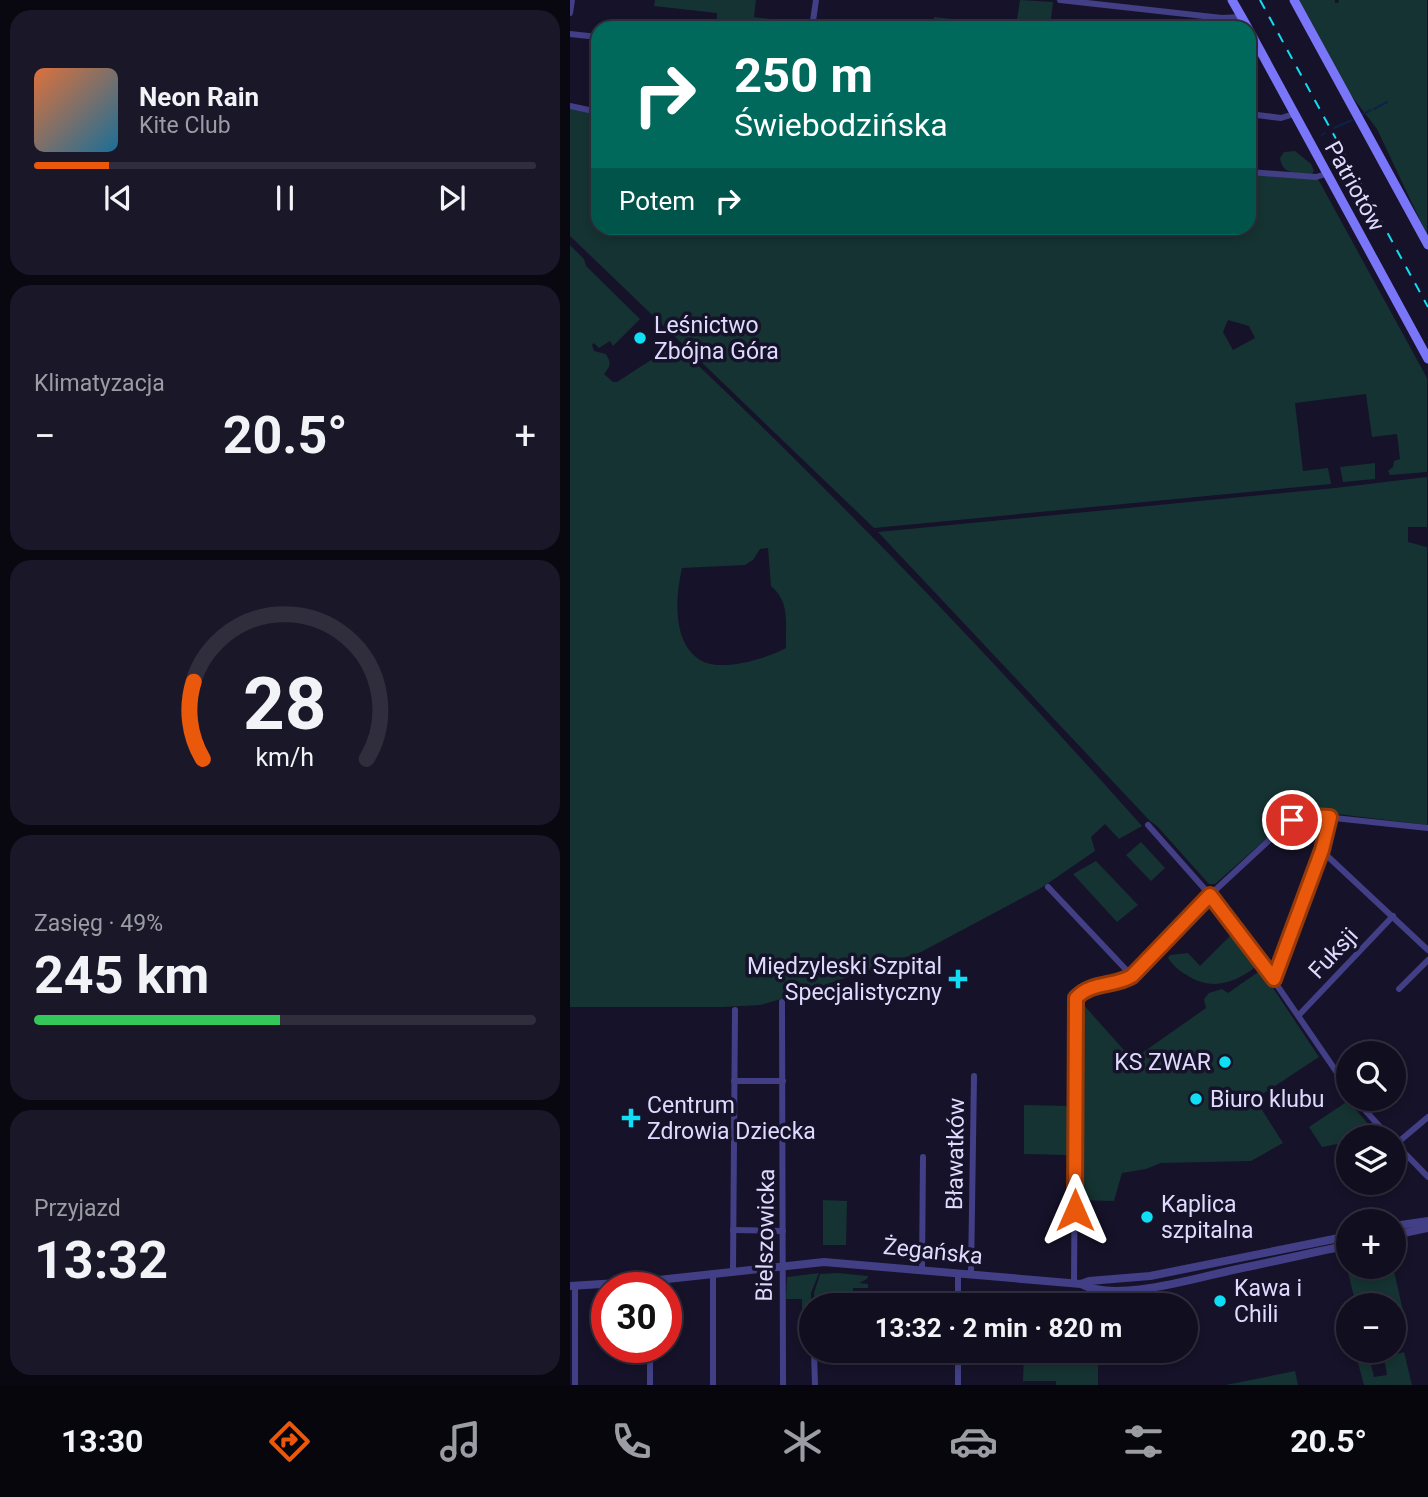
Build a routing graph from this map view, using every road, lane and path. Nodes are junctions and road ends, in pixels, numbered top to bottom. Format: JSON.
{"nodes":[{"id":1,"x":572,"y":0,"type":"edge"},
{"id":2,"x":816,"y":0,"type":"edge"},
{"id":3,"x":1060,"y":0,"type":"edge"},
{"id":4,"x":1232,"y":0,"type":"edge"},
{"id":5,"x":1294,"y":0,"type":"edge"},
{"id":6,"x":570,"y":13,"type":"edge"},
{"id":7,"x":1241,"y":16,"type":"junction"},
{"id":8,"x":813,"y":21,"type":"edge"},
{"id":9,"x":1244,"y":21,"type":"edge"},
{"id":10,"x":570,"y":34,"type":"edge"},
{"id":11,"x":591,"y":36,"type":"edge"},
{"id":12,"x":1256,"y":44,"type":"edge"},
{"id":13,"x":570,"y":106,"type":"edge"},
{"id":14,"x":591,"y":110,"type":"edge"},
{"id":15,"x":1294,"y":114,"type":"junction"},
{"id":16,"x":1256,"y":115,"type":"edge"},
{"id":17,"x":1256,"y":173,"type":"edge"},
{"id":18,"x":1326,"y":174,"type":"junction"},
{"id":19,"x":1428,"y":246,"type":"edge"},
{"id":20,"x":1428,"y":359,"type":"edge"},
{"id":21,"x":1330,"y":817,"type":"junction"},
{"id":22,"x":1148,"y":825,"type":"dead end"},
{"id":23,"x":1428,"y":828,"type":"edge"},
{"id":24,"x":1322,"y":850,"type":"junction"},
{"id":25,"x":1048,"y":887,"type":"dead end"},
{"id":26,"x":1210,"y":895,"type":"junction"},
{"id":27,"x":1393,"y":916,"type":"junction"},
{"id":28,"x":1428,"y":950,"type":"edge"},
{"id":29,"x":1428,"y":960,"type":"edge"},
{"id":30,"x":1132,"y":976,"type":"junction"},
{"id":31,"x":1274,"y":979,"type":"junction"},
{"id":32,"x":1399,"y":989,"type":"dead end"},
{"id":33,"x":782,"y":1002,"type":"dead end"},
{"id":34,"x":735,"y":1010,"type":"dead end"},
{"id":35,"x":1299,"y":1015,"type":"junction"},
{"id":36,"x":1336,"y":1070,"type":"edge"},
{"id":37,"x":974,"y":1076,"type":"dead end"},
{"id":38,"x":734,"y":1081,"type":"junction"},
{"id":39,"x":784,"y":1082,"type":"junction"},
{"id":40,"x":1366,"y":1111,"type":"edge"},
{"id":41,"x":1428,"y":1117,"type":"edge"},
{"id":42,"x":1378,"y":1125,"type":"edge"},
{"id":43,"x":1406,"y":1134,"type":"edge"},
{"id":44,"x":1406,"y":1154,"type":"edge"},
{"id":45,"x":923,"y":1157,"type":"dead end"},
{"id":46,"x":1428,"y":1177,"type":"edge"},
{"id":47,"x":1428,"y":1221,"type":"edge"},
{"id":48,"x":1406,"y":1224,"type":"edge"},
{"id":49,"x":1428,"y":1228,"type":"edge"},
{"id":50,"x":733,"y":1230,"type":"junction"},
{"id":51,"x":783,"y":1231,"type":"junction"},
{"id":52,"x":1406,"y":1233,"type":"edge"},
{"id":53,"x":1336,"y":1239,"type":"edge"},
{"id":54,"x":1336,"y":1248,"type":"edge"},
{"id":55,"x":782,"y":1265,"type":"junction"},
{"id":56,"x":922,"y":1269,"type":"junction"},
{"id":57,"x":733,"y":1270,"type":"junction"},
{"id":58,"x":713,"y":1273,"type":"junction"},
{"id":59,"x":958,"y":1273,"type":"junction"},
{"id":60,"x":971,"y":1274,"type":"junction"},
{"id":61,"x":682,"y":1278,"type":"edge"},
{"id":62,"x":1077,"y":1284,"type":"junction"},
{"id":63,"x":573,"y":1286,"type":"edge"},
{"id":64,"x":591,"y":1286,"type":"edge"},
{"id":65,"x":958,"y":1293,"type":"edge"},
{"id":66,"x":650,"y":1363,"type":"edge"},
{"id":67,"x":814,"y":1363,"type":"edge"},
{"id":68,"x":958,"y":1363,"type":"edge"},
{"id":69,"x":575,"y":1385,"type":"edge"},
{"id":70,"x":650,"y":1385,"type":"edge"},
{"id":71,"x":713,"y":1385,"type":"edge"},
{"id":72,"x":782,"y":1385,"type":"edge"},
{"id":73,"x":815,"y":1385,"type":"edge"},
{"id":74,"x":958,"y":1385,"type":"edge"}],
"edges":[{"from":1,"to":6,"type":"street"},
{"from":2,"to":8,"type":"street"},
{"from":3,"to":7,"type":"street"},
{"from":4,"to":7,"type":"main road","name":"Patriotów"},
{"from":5,"to":19,"type":"main road","name":"Patriotów"},
{"from":7,"to":9,"type":"main road","name":"Patriotów"},
{"from":10,"to":11,"type":"street"},
{"from":12,"to":15,"type":"main road","name":"Patriotów"},
{"from":13,"to":14,"type":"street"},
{"from":15,"to":16,"type":"street"},
{"from":15,"to":18,"type":"main road","name":"Patriotów"},
{"from":17,"to":18,"type":"street"},
{"from":18,"to":20,"type":"main road","name":"Patriotów"},
{"from":21,"to":23,"type":"street"},
{"from":21,"to":24,"type":"street"},
{"from":21,"to":26,"type":"street"},
{"from":22,"to":26,"type":"street"},
{"from":24,"to":27,"type":"street"},
{"from":24,"to":31,"type":"street"},
{"from":25,"to":30,"type":"street"},
{"from":26,"to":30,"type":"street"},
{"from":26,"to":31,"type":"street"},
{"from":27,"to":28,"type":"street"},
{"from":27,"to":35,"type":"street","name":"Fuksji"},
{"from":29,"to":32,"type":"street"},
{"from":30,"to":62,"type":"street"},
{"from":31,"to":35,"type":"street"},
{"from":33,"to":39,"type":"street","name":"Bielszowicka"},
{"from":34,"to":38,"type":"street"},
{"from":35,"to":36,"type":"street"},
{"from":37,"to":60,"type":"street","name":"Bławatków"},
{"from":38,"to":39,"type":"street"},
{"from":38,"to":50,"type":"street"},
{"from":39,"to":51,"type":"street","name":"Bielszowicka"},
{"from":40,"to":42,"type":"street"},
{"from":41,"to":43,"type":"street"},
{"from":44,"to":46,"type":"street"},
{"from":45,"to":56,"type":"street"},
{"from":47,"to":48,"type":"street"},
{"from":49,"to":52,"type":"street"},
{"from":50,"to":51,"type":"street"},
{"from":50,"to":57,"type":"street"},
{"from":51,"to":55,"type":"street","name":"Bielszowicka"},
{"from":53,"to":62,"type":"street","name":"Żegańska"},
{"from":54,"to":62,"type":"street","name":"Żegańska"},
{"from":55,"to":56,"type":"street","name":"Żegańska"},
{"from":55,"to":57,"type":"street","name":"Żegańska"},
{"from":55,"to":72,"type":"street","name":"Bielszowicka"},
{"from":56,"to":59,"type":"street","name":"Żegańska"},
{"from":57,"to":58,"type":"street","name":"Żegańska"},
{"from":58,"to":61,"type":"street","name":"Żegańska"},
{"from":58,"to":71,"type":"street"},
{"from":59,"to":60,"type":"street","name":"Żegańska"},
{"from":59,"to":65,"type":"street"},
{"from":60,"to":62,"type":"street","name":"Żegańska"},
{"from":63,"to":64,"type":"street","name":"Żegańska"},
{"from":63,"to":69,"type":"street"},
{"from":66,"to":70,"type":"street"},
{"from":67,"to":73,"type":"street"},
{"from":68,"to":74,"type":"street"}]}
